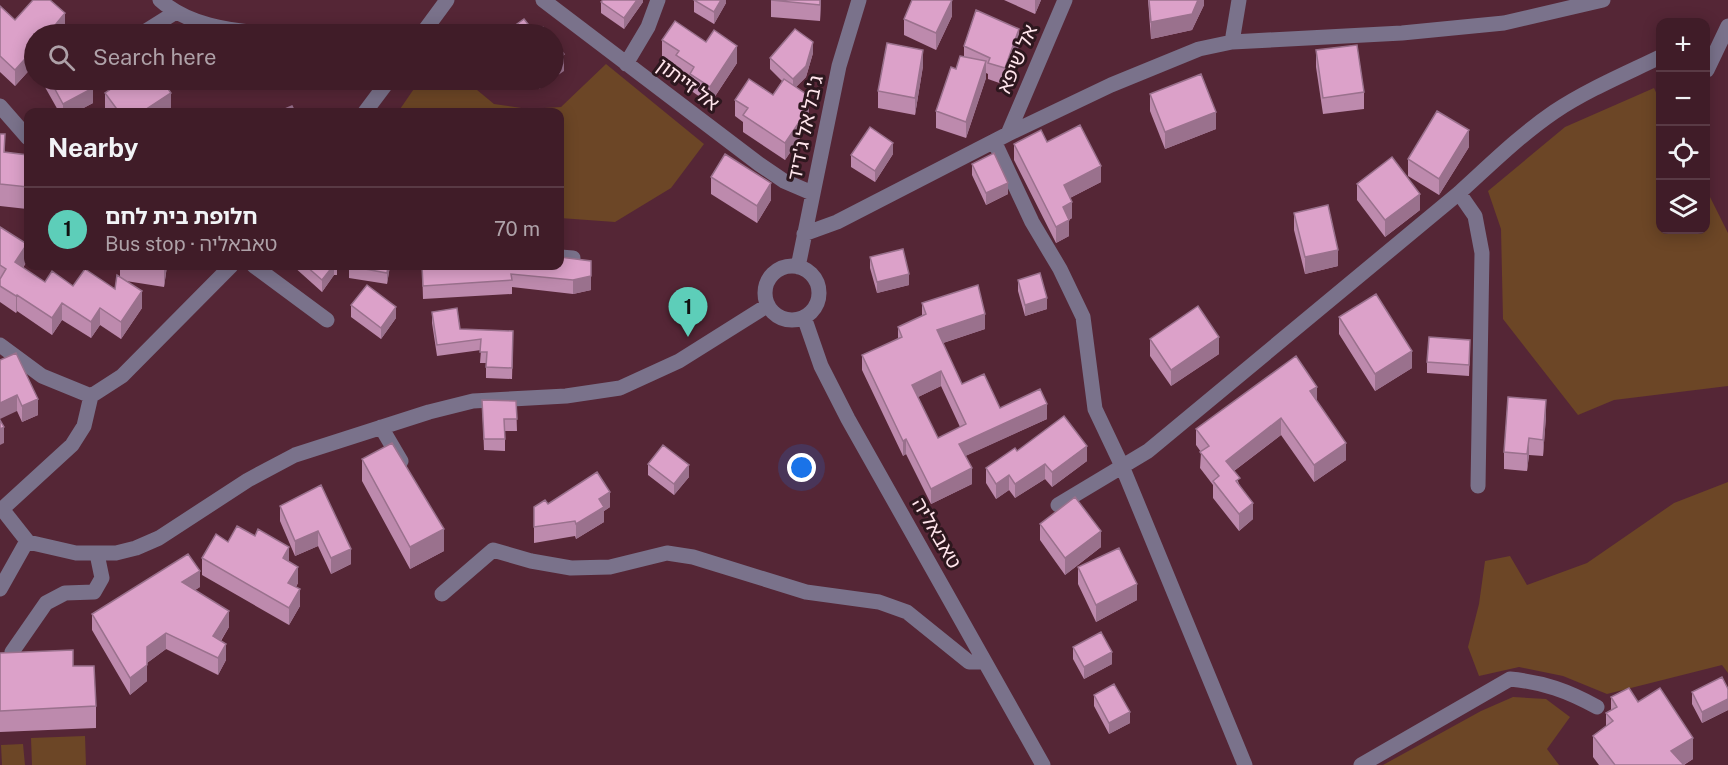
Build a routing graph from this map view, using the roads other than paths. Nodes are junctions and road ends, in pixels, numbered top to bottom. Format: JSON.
{"nodes":[{"id":1,"x":160,"y":0,"type":"edge"},
{"id":2,"x":447,"y":0,"type":"edge"},
{"id":3,"x":543,"y":0,"type":"edge"},
{"id":4,"x":658,"y":0,"type":"edge"},
{"id":5,"x":859,"y":0,"type":"edge"},
{"id":6,"x":1065,"y":0,"type":"edge"},
{"id":7,"x":1239,"y":0,"type":"edge"},
{"id":8,"x":1603,"y":0,"type":"edge"},
{"id":9,"x":176,"y":12,"type":"junction"},
{"id":10,"x":157,"y":24,"type":"edge"},
{"id":11,"x":205,"y":24,"type":"edge"},
{"id":12,"x":429,"y":24,"type":"edge"},
{"id":13,"x":1726,"y":31,"type":"edge"},
{"id":14,"x":1710,"y":40,"type":"edge"},
{"id":15,"x":1232,"y":42,"type":"junction"},
{"id":16,"x":1656,"y":59,"type":"edge"},
{"id":17,"x":626,"y":63,"type":"junction"},
{"id":18,"x":1710,"y":64,"type":"edge"},
{"id":19,"x":382,"y":90,"type":"edge"},
{"id":20,"x":0,"y":106,"type":"edge"},
{"id":21,"x":368,"y":108,"type":"edge"},
{"id":22,"x":24,"y":133,"type":"edge"},
{"id":23,"x":1001,"y":138,"type":"junction"},
{"id":24,"x":812,"y":193,"type":"junction"},
{"id":25,"x":1460,"y":193,"type":"junction"},
{"id":26,"x":804,"y":234,"type":"junction"},
{"id":27,"x":798,"y":267,"type":"junction"},
{"id":28,"x":227,"y":270,"type":"edge"},
{"id":29,"x":259,"y":270,"type":"edge"},
{"id":30,"x":768,"y":305,"type":"junction"},
{"id":31,"x":804,"y":317,"type":"junction"},
{"id":32,"x":327,"y":320,"type":"dead end"},
{"id":33,"x":0,"y":345,"type":"edge"},
{"id":34,"x":91,"y":396,"type":"junction"},
{"id":35,"x":381,"y":427,"type":"junction"},
{"id":36,"x":1122,"y":466,"type":"junction"},
{"id":37,"x":410,"y":476,"type":"edge"},
{"id":38,"x":1478,"y":486,"type":"dead end"},
{"id":39,"x":1058,"y":505,"type":"dead end"},
{"id":40,"x":1,"y":510,"type":"edge"},
{"id":41,"x":27,"y":541,"type":"junction"},
{"id":42,"x":97,"y":554,"type":"junction"},
{"id":43,"x":0,"y":590,"type":"edge"},
{"id":44,"x":442,"y":594,"type":"dead end"},
{"id":45,"x":12,"y":652,"type":"edge"},
{"id":46,"x":984,"y":662,"type":"junction"},
{"id":47,"x":1597,"y":706,"type":"dead end"},
{"id":48,"x":1043,"y":765,"type":"edge"},
{"id":49,"x":1245,"y":765,"type":"edge"},
{"id":50,"x":1361,"y":765,"type":"edge"}],
"edges":[{"from":1,"to":9,"type":"street"},
{"from":2,"to":12,"type":"street"},
{"from":3,"to":17,"type":"street","name":"אל זייתון"},
{"from":4,"to":17,"type":"street"},
{"from":5,"to":24,"type":"street","name":"ג'בל אל ג'דיד"},
{"from":6,"to":23,"type":"street","name":"אל שיפא"},
{"from":7,"to":15,"type":"street"},
{"from":8,"to":15,"type":"street"},
{"from":9,"to":10,"type":"street"},
{"from":9,"to":11,"type":"street"},
{"from":13,"to":14,"type":"street"},
{"from":13,"to":18,"type":"street"},
{"from":15,"to":23,"type":"street"},
{"from":16,"to":25,"type":"street"},
{"from":17,"to":24,"type":"street","name":"אל זייתון"},
{"from":19,"to":21,"type":"street"},
{"from":20,"to":22,"type":"street"},
{"from":23,"to":26,"type":"street"},
{"from":23,"to":36,"type":"street"},
{"from":24,"to":26,"type":"street","name":"ג'בל אל ג'דיד"},
{"from":25,"to":36,"type":"street"},
{"from":25,"to":38,"type":"street"},
{"from":26,"to":27,"type":"street","name":"ג'בל אל ג'דיד"},
{"from":27,"to":30,"type":"street"},
{"from":27,"to":31,"type":"street"},
{"from":28,"to":34,"type":"street"},
{"from":29,"to":32,"type":"street"},
{"from":30,"to":31,"type":"street"},
{"from":30,"to":35,"type":"street"},
{"from":31,"to":46,"type":"street","name":"טאבאליה"},
{"from":33,"to":34,"type":"street"},
{"from":34,"to":40,"type":"street"},
{"from":35,"to":37,"type":"street"},
{"from":35,"to":42,"type":"street"},
{"from":36,"to":39,"type":"street"},
{"from":36,"to":49,"type":"street"},
{"from":40,"to":41,"type":"street"},
{"from":41,"to":42,"type":"street"},
{"from":41,"to":43,"type":"street"},
{"from":42,"to":45,"type":"street"},
{"from":44,"to":46,"type":"street"},
{"from":46,"to":48,"type":"street","name":"טאבאליה"},
{"from":47,"to":50,"type":"street"}]}
